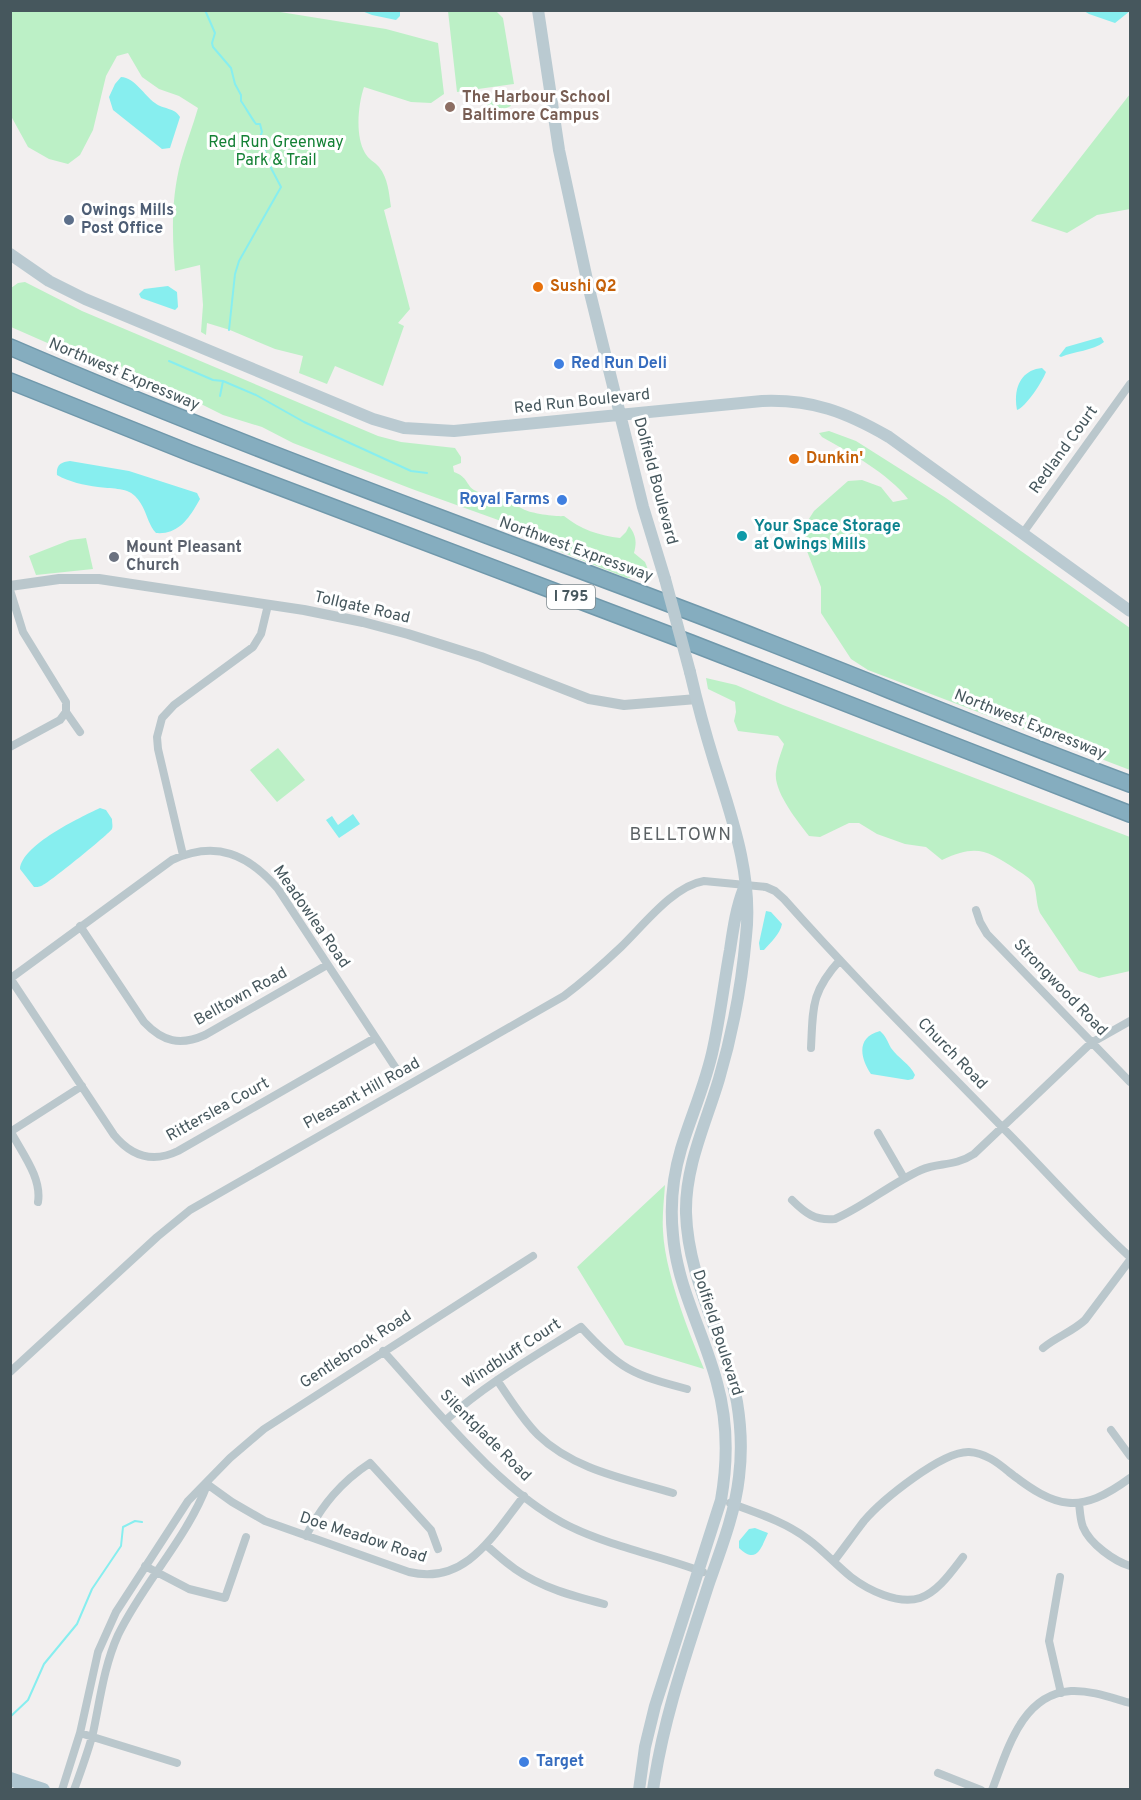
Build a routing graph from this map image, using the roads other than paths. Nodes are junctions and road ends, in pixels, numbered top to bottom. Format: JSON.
{"nodes":[{"id":1,"x":538,"y":10,"type":"edge"},
{"id":2,"x":10,"y":254,"type":"edge"},
{"id":3,"x":10,"y":347,"type":"edge"},
{"id":4,"x":10,"y":381,"type":"edge"},
{"id":5,"x":1131,"y":384,"type":"edge"},
{"id":6,"x":620,"y":414,"type":"junction"},
{"id":7,"x":1023,"y":533,"type":"junction"},
{"id":8,"x":10,"y":588,"type":"edge"},
{"id":9,"x":268,"y":605,"type":"junction"},
{"id":10,"x":1131,"y":611,"type":"edge"},
{"id":11,"x":697,"y":699,"type":"junction"},
{"id":12,"x":66,"y":712,"type":"junction"},
{"id":13,"x":80,"y":732,"type":"dead end"},
{"id":14,"x":10,"y":747,"type":"edge"},
{"id":15,"x":1131,"y":784,"type":"edge"},
{"id":16,"x":1131,"y":814,"type":"edge"},
{"id":17,"x":183,"y":855,"type":"junction"},
{"id":18,"x":745,"y":884,"type":"junction"},
{"id":19,"x":976,"y":910,"type":"dead end"},
{"id":20,"x":80,"y":926,"type":"junction"},
{"id":21,"x":840,"y":960,"type":"junction"},
{"id":22,"x":327,"y":965,"type":"junction"},
{"id":23,"x":11,"y":978,"type":"edge"},
{"id":24,"x":1131,"y":1022,"type":"edge"},
{"id":25,"x":375,"y":1038,"type":"junction"},
{"id":26,"x":1091,"y":1043,"type":"junction"},
{"id":27,"x":811,"y":1048,"type":"dead end"},
{"id":28,"x":401,"y":1076,"type":"dead end"},
{"id":29,"x":1131,"y":1082,"type":"edge"},
{"id":30,"x":82,"y":1086,"type":"junction"},
{"id":31,"x":1003,"y":1127,"type":"junction"},
{"id":32,"x":11,"y":1132,"type":"edge"},
{"id":33,"x":878,"y":1133,"type":"dead end"},
{"id":34,"x":904,"y":1179,"type":"junction"},
{"id":35,"x":792,"y":1200,"type":"dead end"},
{"id":36,"x":38,"y":1202,"type":"dead end"},
{"id":37,"x":533,"y":1256,"type":"dead end"},
{"id":38,"x":1131,"y":1258,"type":"edge"},
{"id":39,"x":1043,"y":1348,"type":"dead end"},
{"id":40,"x":383,"y":1351,"type":"junction"},
{"id":41,"x":10,"y":1372,"type":"edge"},
{"id":42,"x":497,"y":1380,"type":"junction"},
{"id":43,"x":687,"y":1389,"type":"dead end"},
{"id":44,"x":446,"y":1420,"type":"junction"},
{"id":45,"x":1111,"y":1430,"type":"dead end"},
{"id":46,"x":1131,"y":1455,"type":"edge"},
{"id":47,"x":1131,"y":1478,"type":"edge"},
{"id":48,"x":207,"y":1484,"type":"junction"},
{"id":49,"x":673,"y":1493,"type":"dead end"},
{"id":50,"x":524,"y":1496,"type":"junction"},
{"id":51,"x":721,"y":1500,"type":"junction"},
{"id":52,"x":1079,"y":1503,"type":"junction"},
{"id":53,"x":734,"y":1505,"type":"junction"},
{"id":54,"x":306,"y":1536,"type":"junction"},
{"id":55,"x":246,"y":1537,"type":"dead end"},
{"id":56,"x":486,"y":1545,"type":"junction"},
{"id":57,"x":438,"y":1549,"type":"dead end"},
{"id":58,"x":963,"y":1557,"type":"dead end"},
{"id":59,"x":834,"y":1561,"type":"junction"},
{"id":60,"x":145,"y":1566,"type":"junction"},
{"id":61,"x":1131,"y":1566,"type":"edge"},
{"id":62,"x":699,"y":1570,"type":"junction"},
{"id":63,"x":157,"y":1573,"type":"junction"},
{"id":64,"x":712,"y":1575,"type":"junction"},
{"id":65,"x":1060,"y":1577,"type":"dead end"},
{"id":66,"x":604,"y":1604,"type":"dead end"},
{"id":67,"x":1061,"y":1693,"type":"junction"},
{"id":68,"x":1131,"y":1703,"type":"edge"},
{"id":69,"x":80,"y":1733,"type":"junction"},
{"id":70,"x":92,"y":1736,"type":"junction"},
{"id":71,"x":177,"y":1763,"type":"dead end"},
{"id":72,"x":938,"y":1773,"type":"dead end"},
{"id":73,"x":10,"y":1779,"type":"edge"},
{"id":74,"x":43,"y":1790,"type":"edge"},
{"id":75,"x":62,"y":1790,"type":"edge"},
{"id":76,"x":74,"y":1790,"type":"edge"},
{"id":77,"x":639,"y":1790,"type":"edge"},
{"id":78,"x":653,"y":1790,"type":"edge"},
{"id":79,"x":981,"y":1790,"type":"edge"},
{"id":80,"x":992,"y":1790,"type":"edge"}],
"edges":[{"from":1,"to":6,"type":"main road","name":"Dolfield Boulevard"},
{"from":2,"to":6,"type":"main road","name":"Red Run Boulevard"},
{"from":3,"to":15,"type":"highway","name":"Northwest Expressway","number":"I 795"},
{"from":4,"to":16,"type":"highway","number":"I 795"},
{"from":5,"to":7,"type":"street","name":"Redland Court"},
{"from":6,"to":7,"type":"main road","name":"Red Run Boulevard"},
{"from":6,"to":11,"type":"main road","name":"Dolfield Boulevard","bridge":true},
{"from":7,"to":10,"type":"main road","name":"Red Run Boulevard"},
{"from":8,"to":9,"type":"street","name":"Tollgate Road"},
{"from":8,"to":12,"type":"street"},
{"from":9,"to":11,"type":"street","name":"Tollgate Road"},
{"from":9,"to":17,"type":"street"},
{"from":11,"to":18,"type":"main road","name":"Dolfield Boulevard"},
{"from":12,"to":13,"type":"street"},
{"from":12,"to":14,"type":"street"},
{"from":17,"to":20,"type":"street","name":"Meadowlea Road"},
{"from":17,"to":22,"type":"street","name":"Meadowlea Road"},
{"from":18,"to":21,"type":"street","name":"Church Road"},
{"from":18,"to":41,"type":"street","name":"Pleasant Hill Road"},
{"from":18,"to":51,"type":"main road","name":"Dolfield Boulevard"},
{"from":18,"to":53,"type":"main road","name":"Dolfield Boulevard"},
{"from":19,"to":26,"type":"street","name":"Strongwood Road"},
{"from":20,"to":22,"type":"street","name":"Belltown Road"},
{"from":20,"to":23,"type":"street","name":"Meadowlea Road"},
{"from":21,"to":27,"type":"street"},
{"from":21,"to":31,"type":"street","name":"Church Road"},
{"from":22,"to":25,"type":"street","name":"Meadowlea Road"},
{"from":23,"to":30,"type":"street","name":"Ritterslea Court"},
{"from":24,"to":26,"type":"street"},
{"from":25,"to":28,"type":"street","name":"Meadowlea Road"},
{"from":25,"to":30,"type":"street","name":"Ritterslea Court"},
{"from":26,"to":29,"type":"street","name":"Strongwood Road"},
{"from":26,"to":31,"type":"street"},
{"from":30,"to":32,"type":"street"},
{"from":31,"to":34,"type":"street"},
{"from":31,"to":38,"type":"street","name":"Church Road"},
{"from":32,"to":36,"type":"street"},
{"from":33,"to":34,"type":"street"},
{"from":34,"to":35,"type":"street"},
{"from":37,"to":40,"type":"street","name":"Gentlebrook Road"},
{"from":38,"to":39,"type":"street"},
{"from":40,"to":44,"type":"street","name":"Silentglade Road"},
{"from":40,"to":48,"type":"street","name":"Gentlebrook Road"},
{"from":42,"to":43,"type":"street","name":"Windbluff Court"},
{"from":42,"to":44,"type":"street","name":"Windbluff Court"},
{"from":42,"to":49,"type":"street"},
{"from":44,"to":50,"type":"street","name":"Silentglade Road"},
{"from":45,"to":46,"type":"street"},
{"from":47,"to":52,"type":"street"},
{"from":48,"to":54,"type":"street","name":"Doe Meadow Road"},
{"from":48,"to":60,"type":"street","name":"Gentlebrook Road"},
{"from":48,"to":63,"type":"street","name":"Gentlebrook Road"},
{"from":50,"to":56,"type":"street","name":"Doe Meadow Road"},
{"from":50,"to":62,"type":"street","name":"Silentglade Road"},
{"from":51,"to":53,"type":"street"},
{"from":51,"to":62,"type":"main road","name":"Dolfield Boulevard"},
{"from":52,"to":59,"type":"street"},
{"from":52,"to":61,"type":"street"},
{"from":53,"to":59,"type":"street"},
{"from":53,"to":64,"type":"main road","name":"Dolfield Boulevard"},
{"from":54,"to":56,"type":"street","name":"Doe Meadow Road"},
{"from":54,"to":57,"type":"street"},
{"from":55,"to":63,"type":"street"},
{"from":56,"to":66,"type":"street"},
{"from":58,"to":59,"type":"street"},
{"from":60,"to":63,"type":"street"},
{"from":60,"to":69,"type":"street","name":"Gentlebrook Road"},
{"from":62,"to":64,"type":"street","name":"Silentglade Road"},
{"from":62,"to":77,"type":"main road","name":"Dolfield Boulevard"},
{"from":63,"to":70,"type":"street","name":"Gentlebrook Road"},
{"from":64,"to":78,"type":"main road","name":"Dolfield Boulevard"},
{"from":65,"to":67,"type":"street"},
{"from":67,"to":68,"type":"street"},
{"from":67,"to":80,"type":"street"},
{"from":69,"to":70,"type":"street"},
{"from":69,"to":75,"type":"street","name":"Gentlebrook Road"},
{"from":70,"to":71,"type":"street"},
{"from":70,"to":76,"type":"street","name":"Gentlebrook Road"},
{"from":72,"to":79,"type":"street"},
{"from":73,"to":74,"type":"main road"}]}
